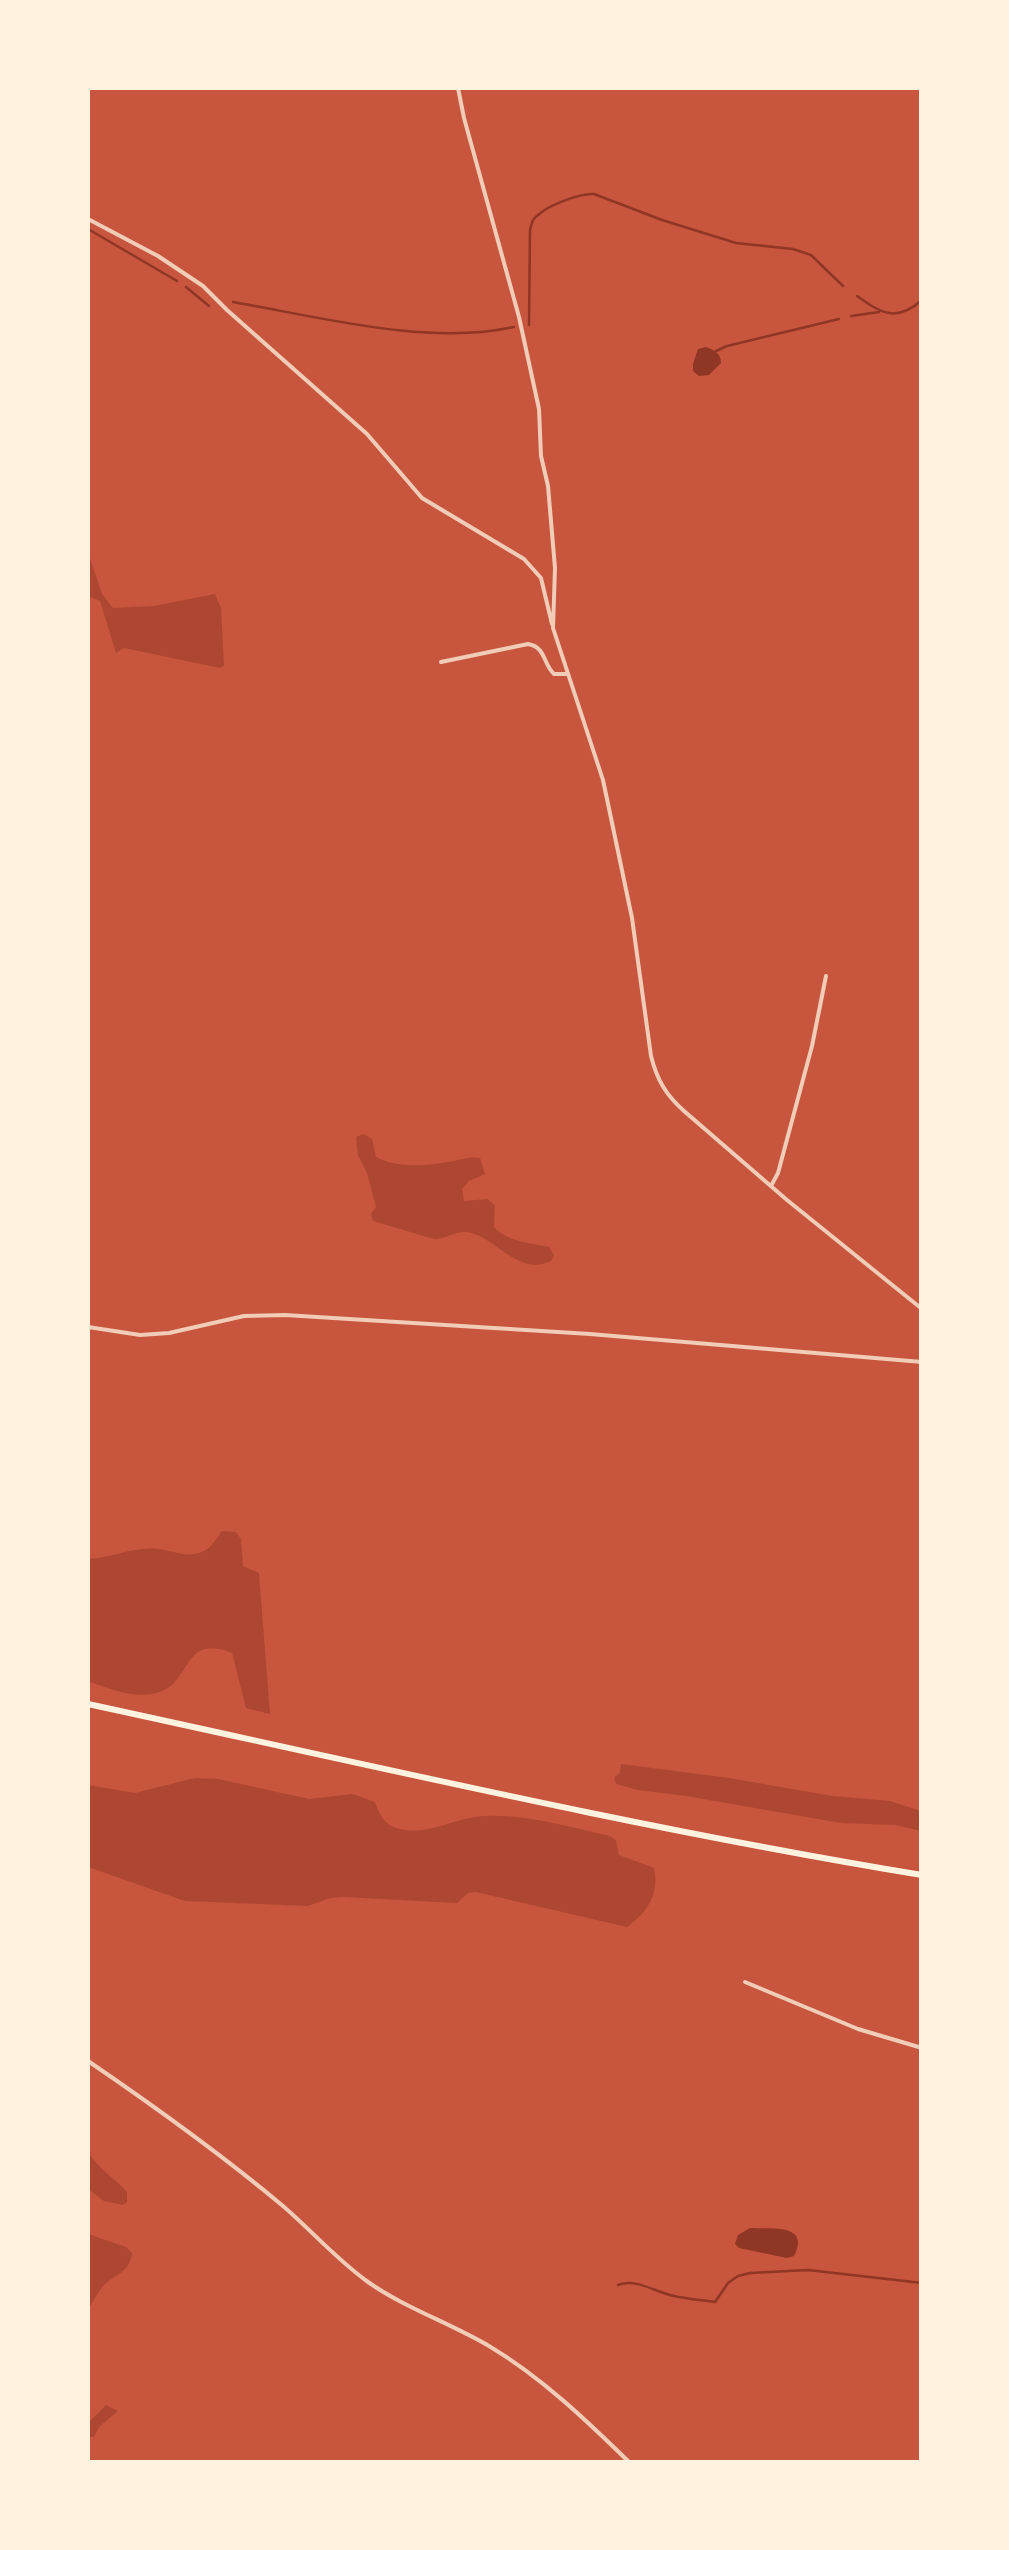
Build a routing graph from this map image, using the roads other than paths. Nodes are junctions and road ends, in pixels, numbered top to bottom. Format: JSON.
{"nodes":[{"id":1,"x":460,"y":90,"type":"edge"},
{"id":2,"x":88,"y":219,"type":"edge"},
{"id":3,"x":553,"y":628,"type":"junction"},
{"id":4,"x":441,"y":662,"type":"dead end"},
{"id":5,"x":566,"y":674,"type":"dead end"},
{"id":6,"x":826,"y":976,"type":"dead end"},
{"id":7,"x":771,"y":1186,"type":"junction"},
{"id":8,"x":922,"y":1309,"type":"edge"},
{"id":9,"x":88,"y":1326,"type":"edge"},
{"id":10,"x":922,"y":1362,"type":"edge"},
{"id":11,"x":88,"y":1704,"type":"edge"},
{"id":12,"x":922,"y":1874,"type":"edge"},
{"id":13,"x":745,"y":1982,"type":"dead end"},
{"id":14,"x":922,"y":2048,"type":"edge"},
{"id":15,"x":88,"y":2061,"type":"edge"},
{"id":16,"x":629,"y":2462,"type":"edge"}],
"edges":[{"from":1,"to":3,"type":"street"},
{"from":2,"to":3,"type":"street"},
{"from":3,"to":7,"type":"street"},
{"from":4,"to":5,"type":"street"},
{"from":6,"to":7,"type":"street"},
{"from":7,"to":8,"type":"street"},
{"from":9,"to":10,"type":"street"},
{"from":11,"to":12,"type":"highway"},
{"from":13,"to":14,"type":"street"},
{"from":15,"to":16,"type":"street"}]}
